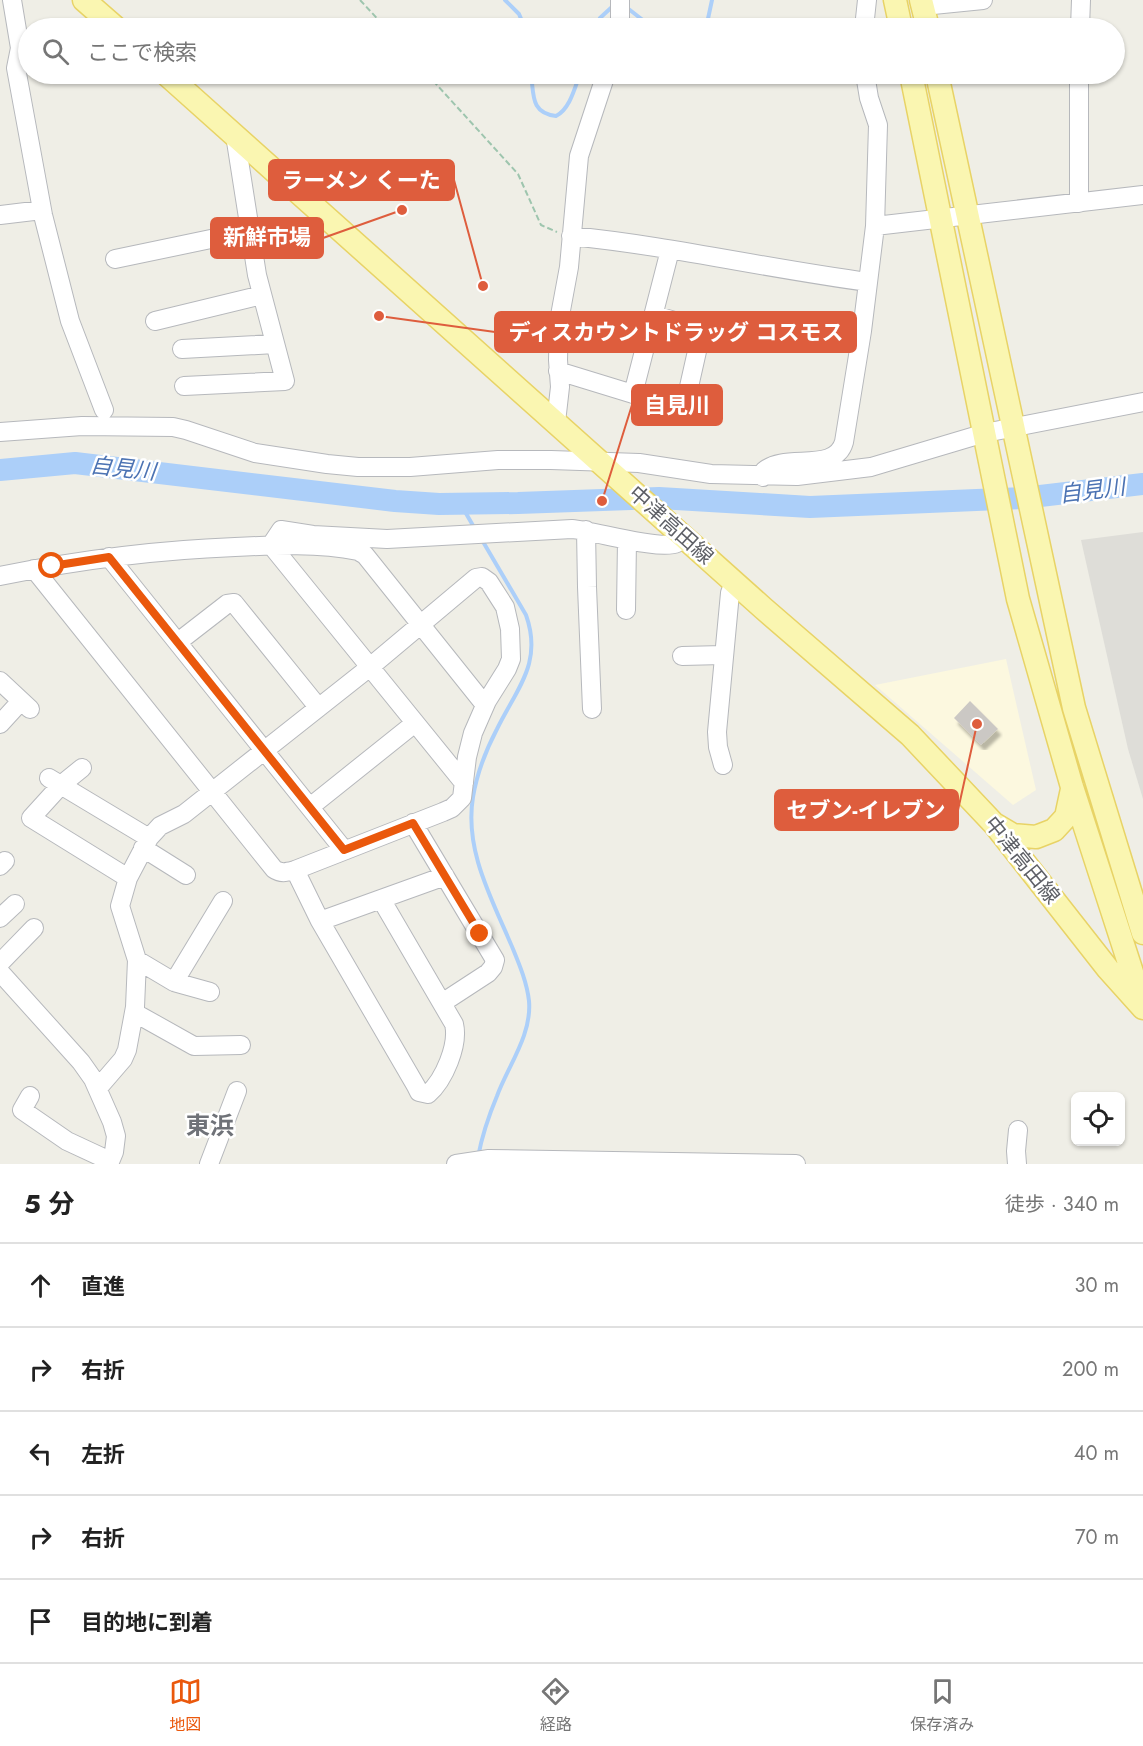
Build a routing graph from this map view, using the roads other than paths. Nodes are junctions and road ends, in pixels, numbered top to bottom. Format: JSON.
{"nodes":[{"id":1,"x":12,"y":0,"type":"edge"},
{"id":2,"x":84,"y":0,"type":"edge"},
{"id":3,"x":620,"y":0,"type":"edge"},
{"id":4,"x":867,"y":0,"type":"edge"},
{"id":5,"x":895,"y":0,"type":"edge"},
{"id":6,"x":984,"y":0,"type":"edge"},
{"id":7,"x":1081,"y":0,"type":"edge"},
{"id":8,"x":922,"y":3,"type":"edge"},
{"id":9,"x":105,"y":18,"type":"edge"},
{"id":10,"x":620,"y":18,"type":"edge"},
{"id":11,"x":865,"y":18,"type":"edge"},
{"id":12,"x":899,"y":18,"type":"edge"},
{"id":13,"x":926,"y":18,"type":"edge"},
{"id":14,"x":1080,"y":18,"type":"edge"},
{"id":15,"x":18,"y":32,"type":"edge"},
{"id":16,"x":18,"y":60,"type":"edge"},
{"id":17,"x":18,"y":79,"type":"edge"},
{"id":18,"x":19,"y":84,"type":"edge"},
{"id":19,"x":177,"y":84,"type":"edge"},
{"id":20,"x":603,"y":84,"type":"edge"},
{"id":21,"x":867,"y":84,"type":"edge"},
{"id":22,"x":913,"y":84,"type":"edge"},
{"id":23,"x":939,"y":84,"type":"edge"},
{"id":24,"x":1079,"y":84,"type":"edge"},
{"id":25,"x":235,"y":135,"type":"junction"},
{"id":26,"x":1143,"y":195,"type":"edge"},
{"id":27,"x":1079,"y":203,"type":"junction"},
{"id":28,"x":42,"y":210,"type":"junction"},
{"id":29,"x":0,"y":215,"type":"edge"},
{"id":30,"x":968,"y":216,"type":"junction"},
{"id":31,"x":941,"y":219,"type":"junction"},
{"id":32,"x":875,"y":226,"type":"junction"},
{"id":33,"x":249,"y":231,"type":"junction"},
{"id":34,"x":571,"y":236,"type":"junction"},
{"id":35,"x":670,"y":250,"type":"junction"},
{"id":36,"x":115,"y":259,"type":"dead end"},
{"id":37,"x":868,"y":282,"type":"junction"},
{"id":38,"x":262,"y":295,"type":"junction"},
{"id":39,"x":654,"y":315,"type":"junction"},
{"id":40,"x":155,"y":321,"type":"dead end"},
{"id":41,"x":274,"y":344,"type":"junction"},
{"id":42,"x":182,"y":349,"type":"dead end"},
{"id":43,"x":558,"y":371,"type":"junction"},
{"id":44,"x":184,"y":386,"type":"dead end"},
{"id":45,"x":633,"y":394,"type":"junction"},
{"id":46,"x":1143,"y":402,"type":"edge"},
{"id":47,"x":104,"y":410,"type":"dead end"},
{"id":48,"x":556,"y":422,"type":"junction"},
{"id":49,"x":0,"y":432,"type":"edge"},
{"id":50,"x":985,"y":434,"type":"junction"},
{"id":51,"x":606,"y":467,"type":"junction"},
{"id":52,"x":764,"y":477,"type":"junction"},
{"id":53,"x":586,"y":530,"type":"junction"},
{"id":54,"x":684,"y":537,"type":"junction"},
{"id":55,"x":627,"y":540,"type":"junction"},
{"id":56,"x":271,"y":545,"type":"junction"},
{"id":57,"x":109,"y":557,"type":"junction"},
{"id":58,"x":34,"y":569,"type":"junction"},
{"id":59,"x":0,"y":576,"type":"edge"},
{"id":60,"x":734,"y":582,"type":"junction"},
{"id":61,"x":626,"y":610,"type":"dead end"},
{"id":62,"x":420,"y":625,"type":"junction"},
{"id":63,"x":178,"y":642,"type":"junction"},
{"id":64,"x":723,"y":655,"type":"junction"},
{"id":65,"x":682,"y":656,"type":"dead end"},
{"id":66,"x":370,"y":667,"type":"junction"},
{"id":67,"x":0,"y":681,"type":"edge"},
{"id":68,"x":485,"y":705,"type":"junction"},
{"id":69,"x":318,"y":708,"type":"junction"},
{"id":70,"x":592,"y":710,"type":"dead end"},
{"id":71,"x":415,"y":723,"type":"junction"},
{"id":72,"x":0,"y":724,"type":"edge"},
{"id":73,"x":265,"y":750,"type":"junction"},
{"id":74,"x":723,"y":765,"type":"dead end"},
{"id":75,"x":82,"y":768,"type":"dead end"},
{"id":76,"x":55,"y":781,"type":"junction"},
{"id":77,"x":464,"y":783,"type":"junction"},
{"id":78,"x":1072,"y":787,"type":"junction"},
{"id":79,"x":212,"y":792,"type":"junction"},
{"id":80,"x":310,"y":807,"type":"junction"},
{"id":81,"x":413,"y":823,"type":"junction"},
{"id":82,"x":995,"y":825,"type":"junction"},
{"id":83,"x":1111,"y":832,"type":"junction"},
{"id":84,"x":146,"y":843,"type":"junction"},
{"id":85,"x":344,"y":850,"type":"junction"},
{"id":86,"x":295,"y":870,"type":"junction"},
{"id":87,"x":186,"y":875,"type":"dead end"},
{"id":88,"x":445,"y":876,"type":"junction"},
{"id":89,"x":128,"y":878,"type":"junction"},
{"id":90,"x":381,"y":899,"type":"junction"},
{"id":91,"x":223,"y":901,"type":"dead end"},
{"id":92,"x":15,"y":904,"type":"dead end"},
{"id":93,"x":0,"y":918,"type":"edge"},
{"id":94,"x":320,"y":921,"type":"junction"},
{"id":95,"x":34,"y":928,"type":"dead end"},
{"id":96,"x":1143,"y":933,"type":"edge"},
{"id":97,"x":137,"y":960,"type":"junction"},
{"id":98,"x":1130,"y":961,"type":"junction"},
{"id":99,"x":0,"y":963,"type":"edge"},
{"id":100,"x":1108,"y":969,"type":"junction"},
{"id":101,"x":0,"y":972,"type":"edge"},
{"id":102,"x":174,"y":982,"type":"junction"},
{"id":103,"x":210,"y":992,"type":"dead end"},
{"id":104,"x":442,"y":1003,"type":"junction"},
{"id":105,"x":1143,"y":1008,"type":"edge"},
{"id":106,"x":135,"y":1013,"type":"junction"},
{"id":107,"x":241,"y":1045,"type":"dead end"},
{"id":108,"x":98,"y":1088,"type":"junction"},
{"id":109,"x":237,"y":1091,"type":"dead end"},
{"id":110,"x":30,"y":1096,"type":"dead end"},
{"id":111,"x":1018,"y":1130,"type":"dead end"},
{"id":112,"x":110,"y":1163,"type":"edge"},
{"id":113,"x":621,"y":1163,"type":"edge"},
{"id":114,"x":209,"y":1164,"type":"edge"},
{"id":115,"x":456,"y":1164,"type":"edge"},
{"id":116,"x":796,"y":1164,"type":"edge"},
{"id":117,"x":1017,"y":1164,"type":"edge"}],
"edges":[{"from":1,"to":15,"type":"street"},
{"from":2,"to":9,"type":"main road"},
{"from":3,"to":10,"type":"street"},
{"from":4,"to":11,"type":"street"},
{"from":5,"to":12,"type":"main road"},
{"from":6,"to":8,"type":"street"},
{"from":7,"to":14,"type":"street"},
{"from":8,"to":13,"type":"main road"},
{"from":16,"to":17,"type":"street"},
{"from":18,"to":28,"type":"street"},
{"from":19,"to":25,"type":"main road","name":"中津高田線"},
{"from":20,"to":34,"type":"street"},
{"from":21,"to":32,"type":"street"},
{"from":22,"to":31,"type":"main road","name":"中津高田線"},
{"from":23,"to":30,"type":"main road"},
{"from":24,"to":27,"type":"street"},
{"from":25,"to":33,"type":"street"},
{"from":25,"to":48,"type":"main road","name":"中津高田線"},
{"from":26,"to":27,"type":"street"},
{"from":27,"to":30,"type":"street"},
{"from":28,"to":29,"type":"street"},
{"from":28,"to":47,"type":"street"},
{"from":30,"to":31,"type":"street"},
{"from":30,"to":83,"type":"main road"},
{"from":31,"to":32,"type":"street"},
{"from":31,"to":50,"type":"main road","name":"中津高田線"},
{"from":32,"to":37,"type":"street"},
{"from":33,"to":36,"type":"street"},
{"from":33,"to":38,"type":"street"},
{"from":34,"to":35,"type":"street"},
{"from":34,"to":43,"type":"street"},
{"from":35,"to":37,"type":"street"},
{"from":35,"to":39,"type":"street"},
{"from":37,"to":52,"type":"street"},
{"from":38,"to":40,"type":"street"},
{"from":38,"to":41,"type":"street"},
{"from":39,"to":45,"type":"street"},
{"from":39,"to":45,"type":"street"},
{"from":41,"to":42,"type":"street"},
{"from":41,"to":44,"type":"street"},
{"from":43,"to":45,"type":"street"},
{"from":43,"to":48,"type":"street"},
{"from":46,"to":50,"type":"street"},
{"from":48,"to":51,"type":"main road","name":"中津高田線"},
{"from":49,"to":51,"type":"street"},
{"from":50,"to":52,"type":"street"},
{"from":50,"to":78,"type":"main road","name":"中津高田線"},
{"from":51,"to":52,"type":"street"},
{"from":51,"to":54,"type":"main road","name":"中津高田線"},
{"from":53,"to":55,"type":"street"},
{"from":53,"to":56,"type":"street"},
{"from":53,"to":70,"type":"street"},
{"from":54,"to":55,"type":"street"},
{"from":54,"to":60,"type":"main road","name":"中津高田線"},
{"from":55,"to":61,"type":"street"},
{"from":56,"to":57,"type":"street"},
{"from":56,"to":62,"type":"street"},
{"from":56,"to":66,"type":"street"},
{"from":57,"to":58,"type":"street"},
{"from":57,"to":63,"type":"street"},
{"from":58,"to":59,"type":"street"},
{"from":58,"to":79,"type":"street"},
{"from":60,"to":64,"type":"street"},
{"from":60,"to":82,"type":"main road","name":"中津高田線"},
{"from":62,"to":66,"type":"street"},
{"from":62,"to":68,"type":"street"},
{"from":62,"to":68,"type":"street"},
{"from":63,"to":69,"type":"street"},
{"from":63,"to":73,"type":"street"},
{"from":64,"to":65,"type":"street"},
{"from":64,"to":74,"type":"street"},
{"from":66,"to":69,"type":"street"},
{"from":66,"to":71,"type":"street"},
{"from":67,"to":72,"type":"street"},
{"from":68,"to":77,"type":"street"},
{"from":69,"to":73,"type":"street"},
{"from":71,"to":77,"type":"street"},
{"from":71,"to":80,"type":"street"},
{"from":73,"to":79,"type":"street"},
{"from":73,"to":80,"type":"street"},
{"from":75,"to":76,"type":"street"},
{"from":76,"to":84,"type":"street"},
{"from":76,"to":89,"type":"street"},
{"from":77,"to":81,"type":"street"},
{"from":78,"to":82,"type":"main road"},
{"from":78,"to":98,"type":"main road","name":"中津高田線"},
{"from":79,"to":84,"type":"street"},
{"from":79,"to":86,"type":"street"},
{"from":80,"to":85,"type":"street"},
{"from":81,"to":85,"type":"street"},
{"from":81,"to":88,"type":"street"},
{"from":82,"to":100,"type":"main road","name":"中津高田線"},
{"from":83,"to":96,"type":"main road"},
{"from":83,"to":98,"type":"main road"},
{"from":84,"to":87,"type":"street"},
{"from":84,"to":89,"type":"street"},
{"from":85,"to":86,"type":"street"},
{"from":86,"to":94,"type":"street"},
{"from":88,"to":90,"type":"street"},
{"from":88,"to":104,"type":"street"},
{"from":89,"to":97,"type":"street"},
{"from":90,"to":94,"type":"street"},
{"from":90,"to":104,"type":"street"},
{"from":91,"to":102,"type":"street"},
{"from":92,"to":93,"type":"street"},
{"from":94,"to":104,"type":"street"},
{"from":95,"to":99,"type":"street"},
{"from":97,"to":102,"type":"street"},
{"from":97,"to":106,"type":"street"},
{"from":98,"to":100,"type":"main road"},
{"from":98,"to":105,"type":"main road","name":"中津高田線"},
{"from":100,"to":105,"type":"main road","name":"中津高田線"},
{"from":101,"to":108,"type":"street"},
{"from":102,"to":103,"type":"street"},
{"from":106,"to":107,"type":"street"},
{"from":106,"to":108,"type":"street"},
{"from":108,"to":112,"type":"street"},
{"from":109,"to":114,"type":"street"},
{"from":110,"to":112,"type":"street"},
{"from":111,"to":117,"type":"street"},
{"from":113,"to":115,"type":"street"},
{"from":113,"to":116,"type":"street"}]}
